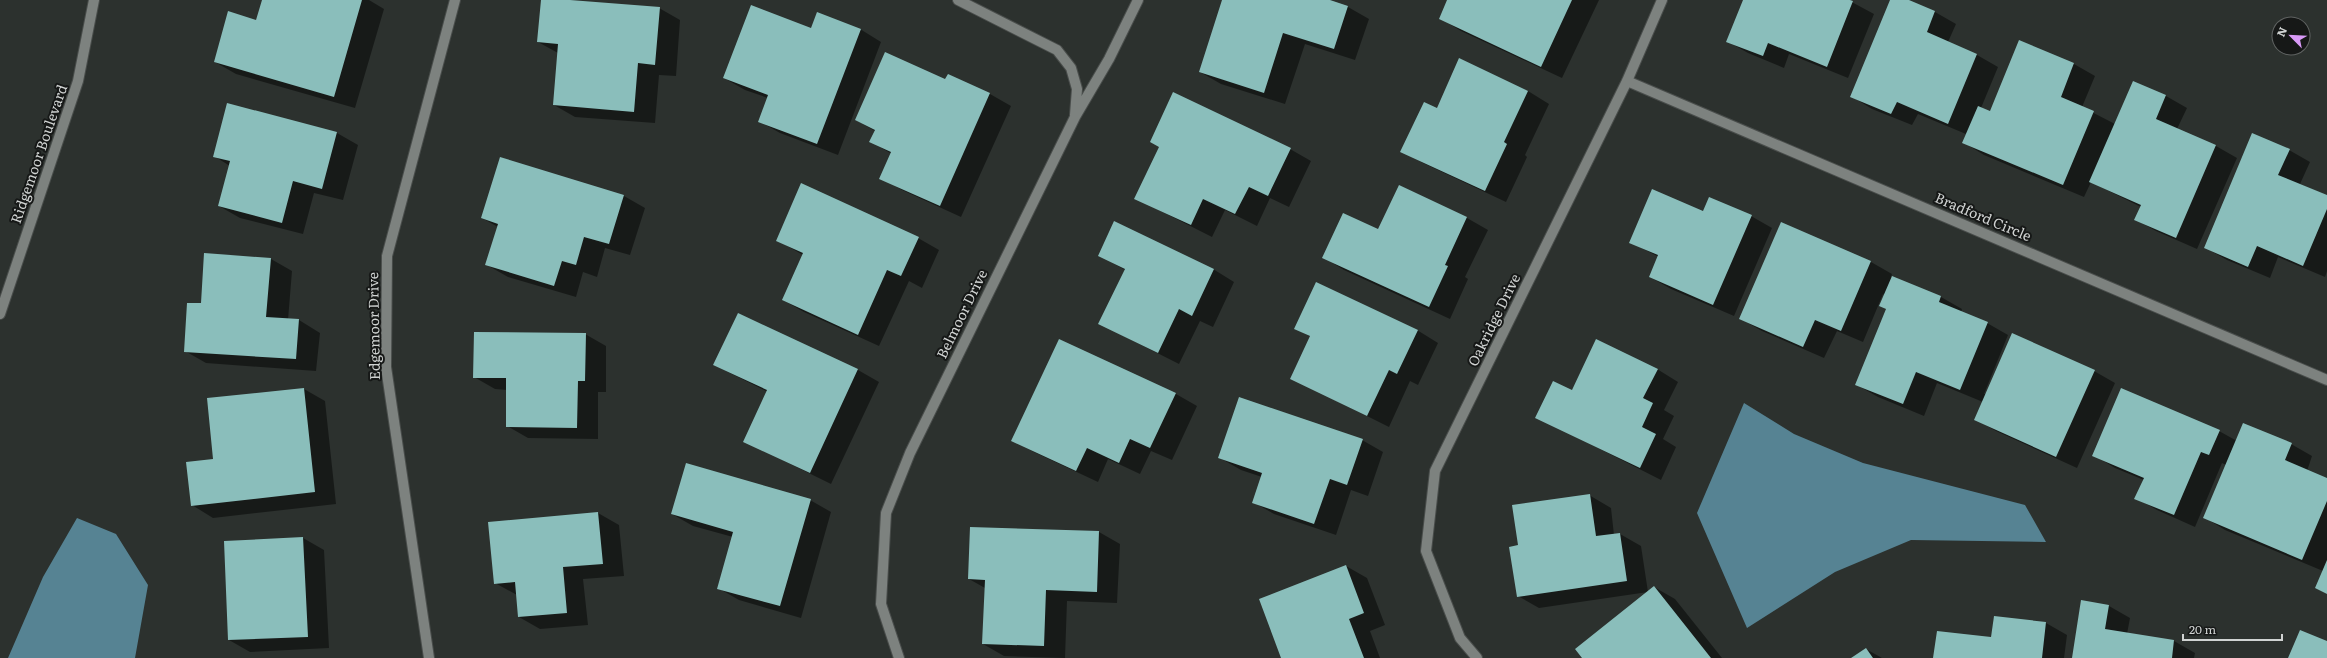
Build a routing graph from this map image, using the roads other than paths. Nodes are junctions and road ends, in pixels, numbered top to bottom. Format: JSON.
{"nodes":[{"id":1,"x":94,"y":0,"type":"edge"},
{"id":2,"x":455,"y":0,"type":"edge"},
{"id":3,"x":958,"y":0,"type":"edge"},
{"id":4,"x":1138,"y":0,"type":"edge"},
{"id":5,"x":1662,"y":0,"type":"edge"},
{"id":6,"x":1627,"y":81,"type":"junction"},
{"id":7,"x":1075,"y":117,"type":"junction"},
{"id":8,"x":0,"y":314,"type":"edge"},
{"id":9,"x":2327,"y":380,"type":"edge"},
{"id":10,"x":429,"y":658,"type":"edge"},
{"id":11,"x":899,"y":658,"type":"edge"},
{"id":12,"x":1477,"y":658,"type":"edge"}],
"edges":[{"from":1,"to":8,"type":"street","name":"Ridgemoor Boulevard"},
{"from":2,"to":10,"type":"street","name":"Edgemoor Drive"},
{"from":3,"to":7,"type":"street"},
{"from":4,"to":7,"type":"street","name":"Belmoor Drive"},
{"from":5,"to":6,"type":"street","name":"Oakridge Drive"},
{"from":6,"to":9,"type":"street","name":"Bradford Circle"},
{"from":6,"to":12,"type":"street","name":"Oakridge Drive"},
{"from":7,"to":11,"type":"street","name":"Belmoor Drive"}]}
